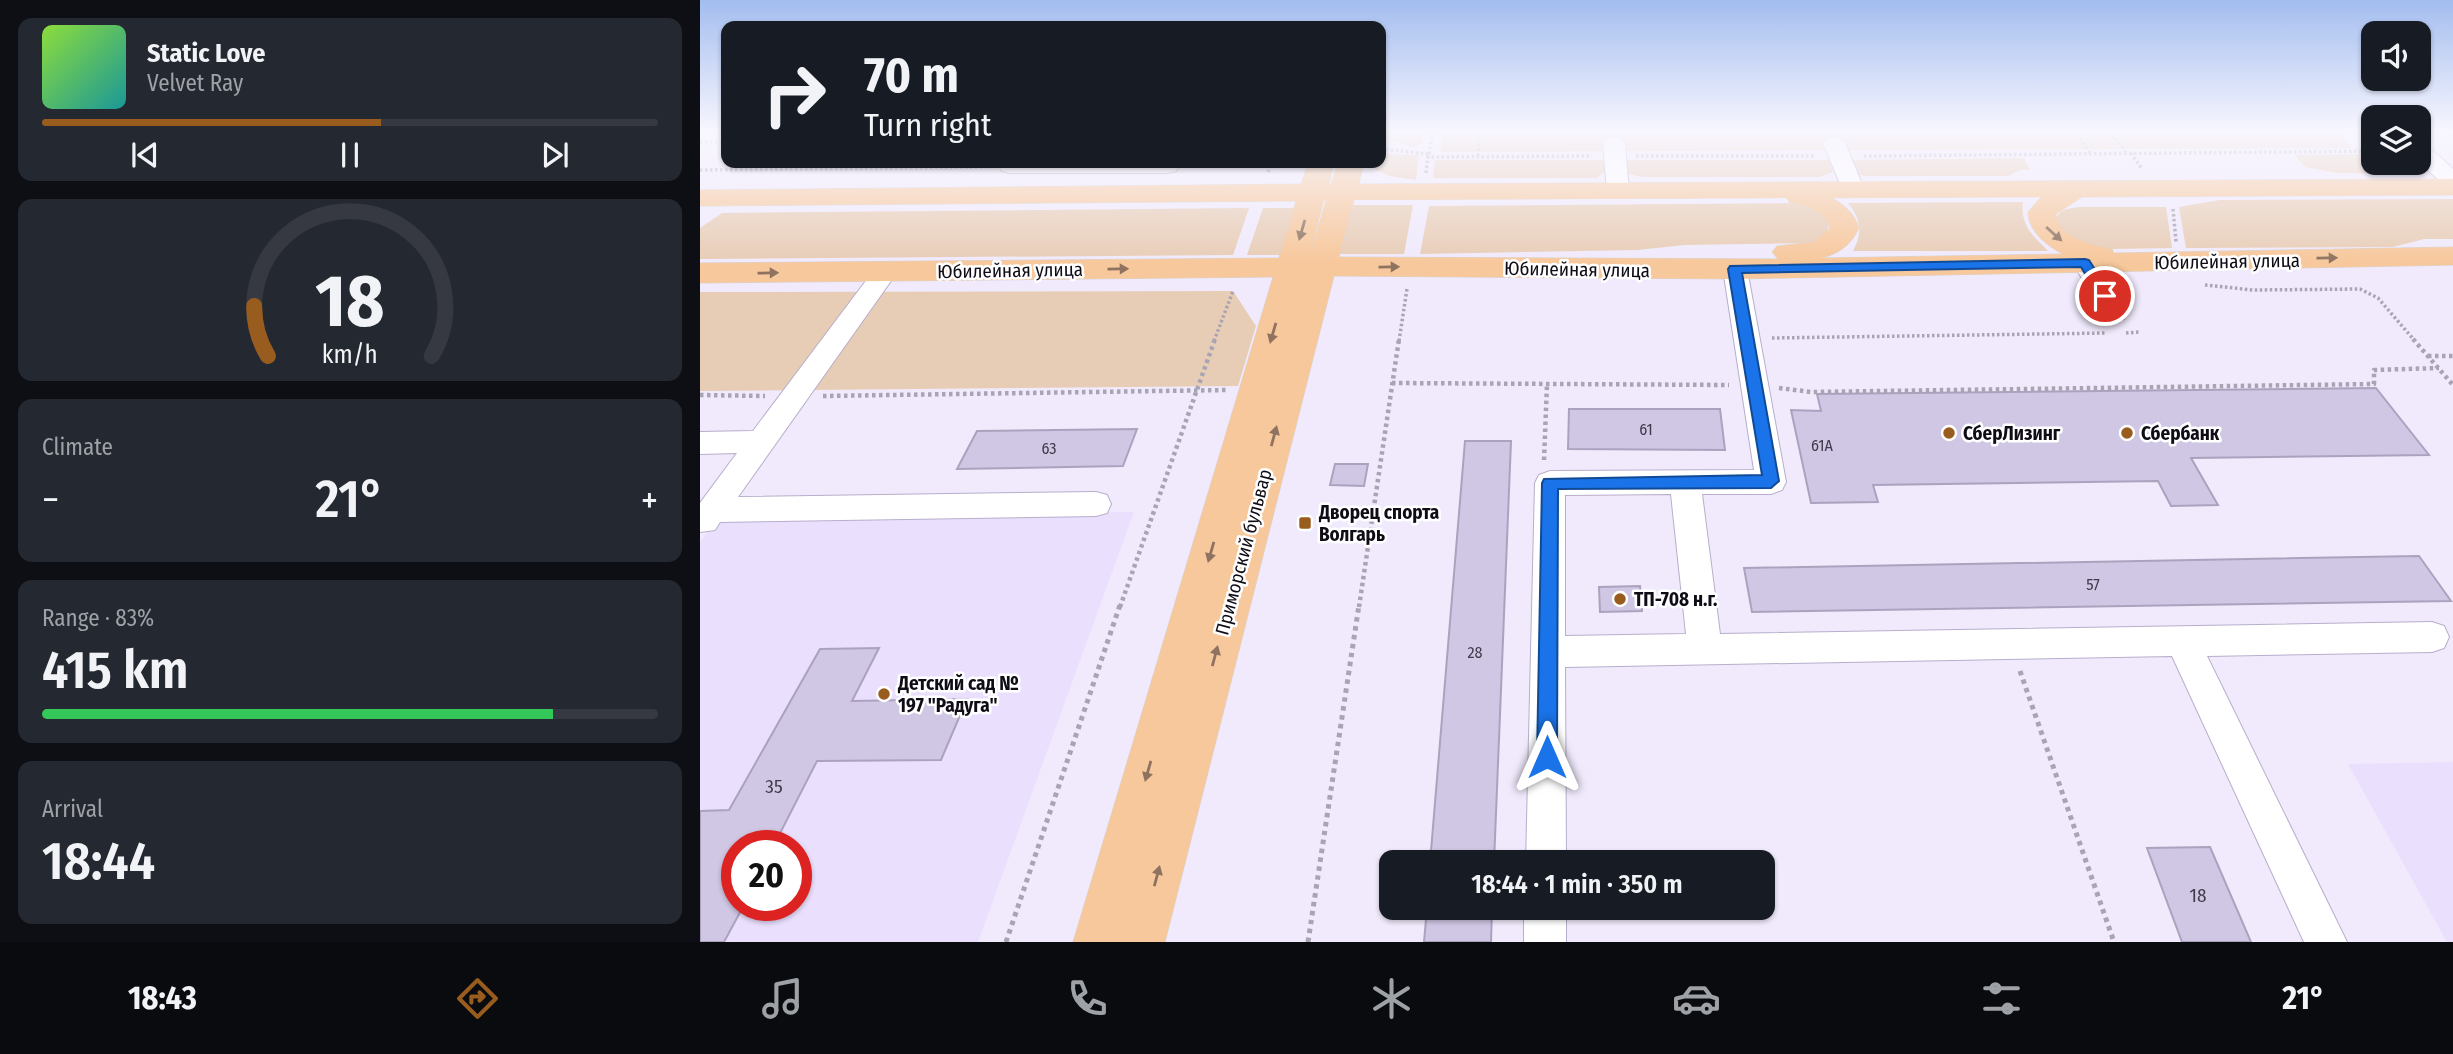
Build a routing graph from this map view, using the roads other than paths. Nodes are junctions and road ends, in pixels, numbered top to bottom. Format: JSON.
{"nodes":[{"id":1,"x":1323,"y":174,"type":"edge"},
{"id":2,"x":1342,"y":174,"type":"edge"},
{"id":3,"x":1616,"y":174,"type":"edge"},
{"id":4,"x":1847,"y":174,"type":"edge"},
{"id":5,"x":2453,"y":187,"type":"edge"},
{"id":6,"x":2076,"y":189,"type":"junction"},
{"id":7,"x":1618,"y":191,"type":"junction"},
{"id":8,"x":1760,"y":191,"type":"junction"},
{"id":9,"x":1854,"y":191,"type":"junction"},
{"id":10,"x":1327,"y":192,"type":"junction"},
{"id":11,"x":700,"y":198,"type":"edge"},
{"id":12,"x":756,"y":198,"type":"junction"},
{"id":13,"x":700,"y":218,"type":"edge"},
{"id":14,"x":2453,"y":248,"type":"edge"},
{"id":15,"x":2420,"y":256,"type":"junction"},
{"id":16,"x":2453,"y":256,"type":"edge"},
{"id":17,"x":2137,"y":262,"type":"junction"},
{"id":18,"x":2085,"y":263,"type":"junction"},
{"id":19,"x":1306,"y":268,"type":"junction"},
{"id":20,"x":1735,"y":269,"type":"junction"},
{"id":21,"x":1626,"y":270,"type":"junction"},
{"id":22,"x":886,"y":271,"type":"junction"},
{"id":23,"x":700,"y":273,"type":"edge"},
{"id":24,"x":2115,"y":313,"type":"dead end"},
{"id":25,"x":761,"y":442,"type":"junction"},
{"id":26,"x":700,"y":443,"type":"edge"},
{"id":27,"x":1685,"y":482,"type":"junction"},
{"id":28,"x":1096,"y":504,"type":"dead end"},
{"id":29,"x":709,"y":507,"type":"edge"},
{"id":30,"x":2432,"y":637,"type":"dead end"},
{"id":31,"x":2182,"y":641,"type":"junction"},
{"id":32,"x":1705,"y":649,"type":"junction"},
{"id":33,"x":1548,"y":652,"type":"junction"},
{"id":34,"x":1546,"y":850,"type":"edge"},
{"id":35,"x":1545,"y":920,"type":"edge"},
{"id":36,"x":1099,"y":942,"type":"edge"},
{"id":37,"x":1139,"y":942,"type":"edge"},
{"id":38,"x":1545,"y":942,"type":"edge"},
{"id":39,"x":2326,"y":942,"type":"edge"}],
"edges":[{"from":1,"to":10,"type":"main road"},
{"from":2,"to":10,"type":"main road"},
{"from":3,"to":7,"type":"street"},
{"from":4,"to":9,"type":"street"},
{"from":5,"to":6,"type":"main road"},
{"from":6,"to":9,"type":"main road"},
{"from":6,"to":17,"type":"main road","one_way":true},
{"from":7,"to":8,"type":"main road"},
{"from":7,"to":10,"type":"main road"},
{"from":8,"to":9,"type":"main road"},
{"from":8,"to":21,"type":"main road"},
{"from":10,"to":12,"type":"main road"},
{"from":10,"to":19,"type":"main road"},
{"from":11,"to":12,"type":"main road"},
{"from":12,"to":13,"type":"main road"},
{"from":14,"to":15,"type":"main road"},
{"from":15,"to":16,"type":"main road","name":"Юбилейная улица"},
{"from":17,"to":15,"type":"main road","name":"Юбилейная улица","one_way":true},
{"from":17,"to":18,"type":"main road","name":"Юбилейная улица"},
{"from":18,"to":20,"type":"main road","name":"Юбилейная улица"},
{"from":18,"to":24,"type":"street"},
{"from":19,"to":21,"type":"main road","name":"Юбилейная улица","one_way":true},
{"from":22,"to":19,"type":"main road","name":"Юбилейная улица","one_way":true},
{"from":19,"to":36,"type":"main road","one_way":true},
{"from":37,"to":19,"type":"main road","name":"Приморский бульвар","one_way":true},
{"from":20,"to":21,"type":"main road","name":"Юбилейная улица"},
{"from":20,"to":27,"type":"street"},
{"from":23,"to":22,"type":"main road","name":"Юбилейная улица","one_way":true},
{"from":22,"to":25,"type":"street"},
{"from":25,"to":26,"type":"street"},
{"from":25,"to":29,"type":"street"},
{"from":27,"to":32,"type":"street"},
{"from":27,"to":33,"type":"street"},
{"from":28,"to":29,"type":"street"},
{"from":30,"to":31,"type":"street"},
{"from":31,"to":32,"type":"street"},
{"from":31,"to":39,"type":"street"},
{"from":32,"to":33,"type":"street"},
{"from":33,"to":34,"type":"street"},
{"from":35,"to":38,"type":"street"}]}
